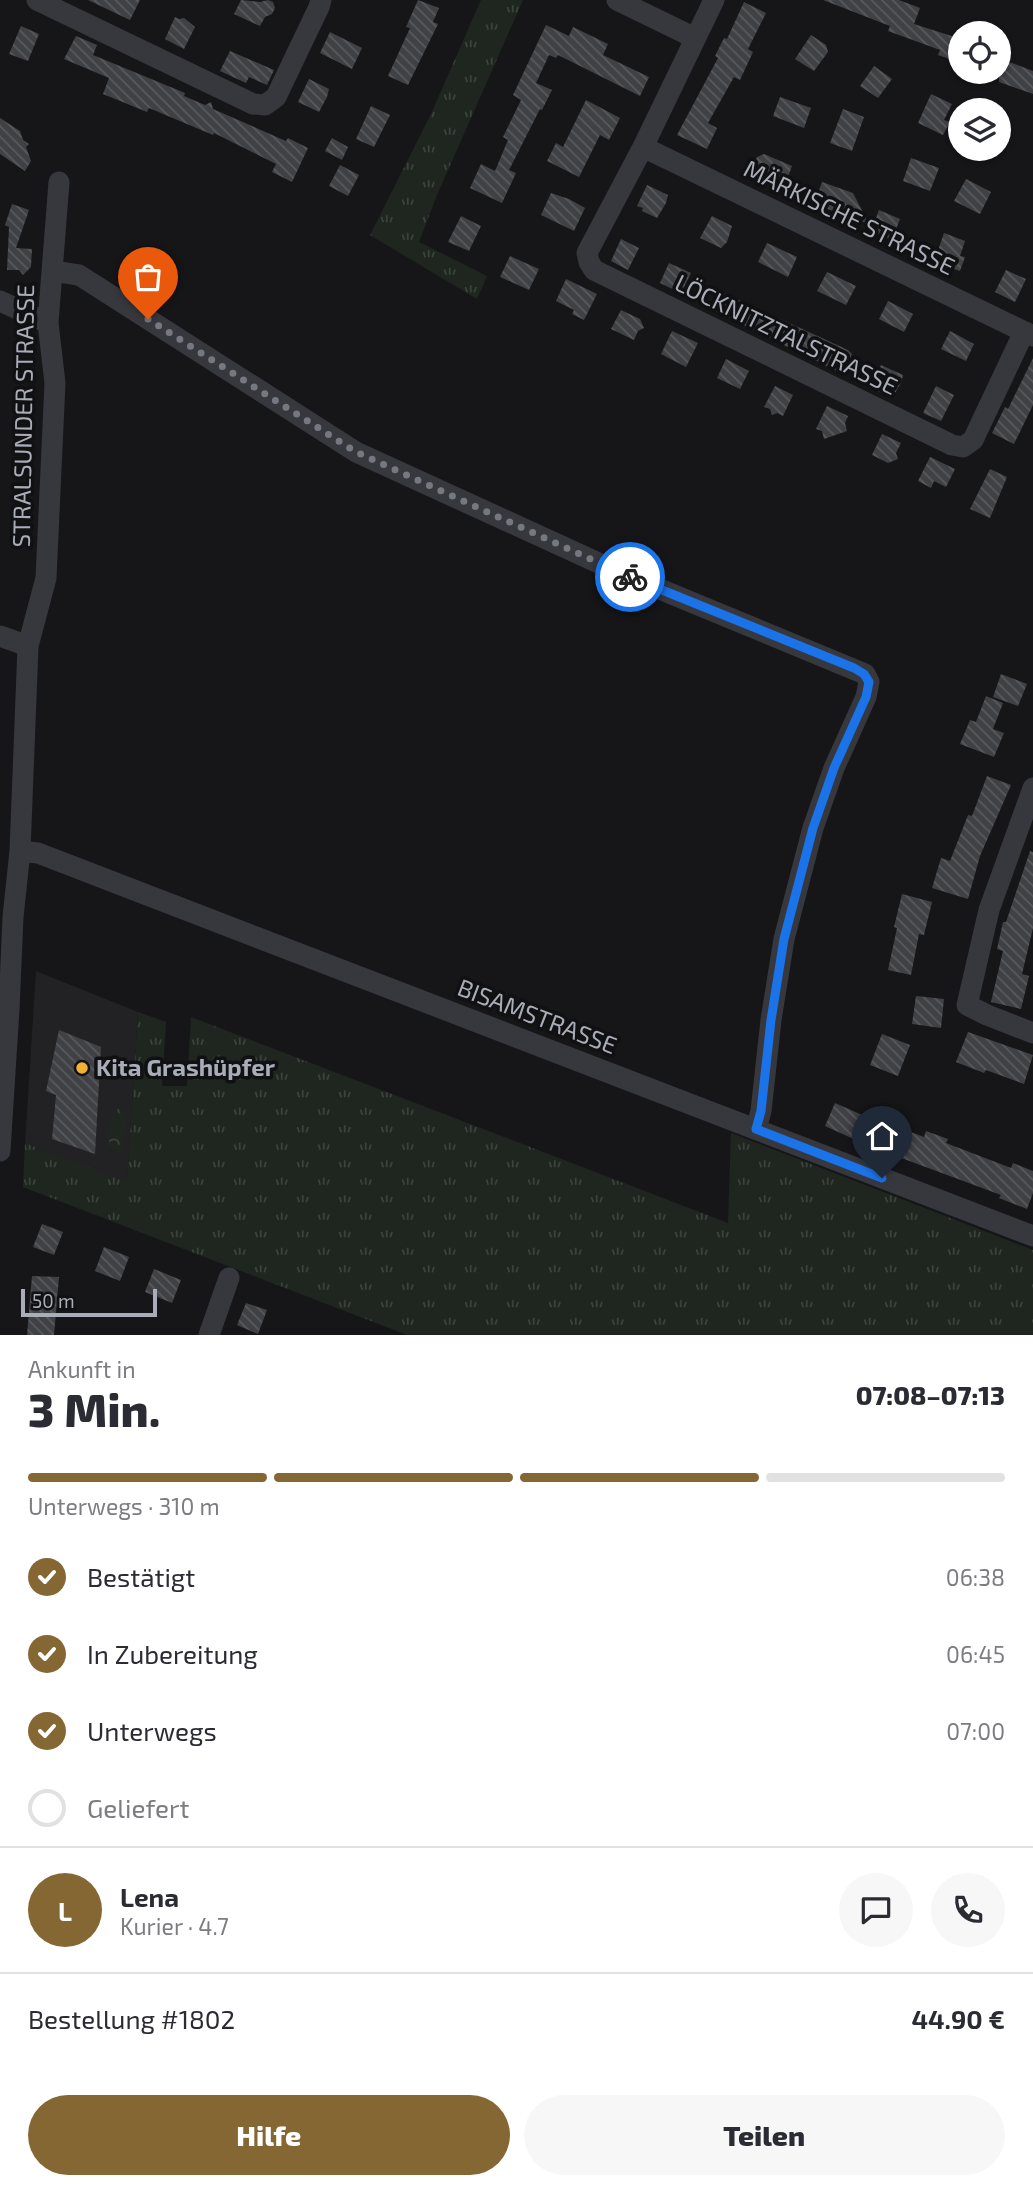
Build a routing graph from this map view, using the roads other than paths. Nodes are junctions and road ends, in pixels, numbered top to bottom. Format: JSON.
{"nodes":[{"id":1,"x":37,"y":0,"type":"edge"},
{"id":2,"x":321,"y":0,"type":"edge"},
{"id":3,"x":617,"y":0,"type":"edge"},
{"id":4,"x":714,"y":0,"type":"edge"},
{"id":5,"x":695,"y":38,"type":"junction"},
{"id":6,"x":643,"y":146,"type":"junction"},
{"id":7,"x":59,"y":182,"type":"dead end"},
{"id":8,"x":53,"y":271,"type":"junction"},
{"id":9,"x":0,"y":301,"type":"edge"},
{"id":10,"x":48,"y":324,"type":"junction"},
{"id":11,"x":1029,"y":334,"type":"edge"},
{"id":12,"x":0,"y":636,"type":"edge"},
{"id":13,"x":28,"y":646,"type":"junction"},
{"id":14,"x":1033,"y":788,"type":"edge"},
{"id":15,"x":20,"y":851,"type":"junction"},
{"id":16,"x":6,"y":916,"type":"edge"},
{"id":17,"x":1033,"y":1033,"type":"edge"},
{"id":18,"x":756,"y":1129,"type":"junction"},
{"id":19,"x":0,"y":1151,"type":"edge"},
{"id":20,"x":1033,"y":1236,"type":"edge"},
{"id":21,"x":229,"y":1279,"type":"dead end"},
{"id":22,"x":209,"y":1335,"type":"edge"}],
"edges":[{"from":1,"to":2,"type":"street"},
{"from":3,"to":5,"type":"street"},
{"from":4,"to":5,"type":"street"},
{"from":5,"to":6,"type":"street"},
{"from":6,"to":11,"type":"street","name":"MÄRKISCHE STRASSE"},
{"from":6,"to":11,"type":"street","name":"LÖCKNITZTALSTRASSE"},
{"from":7,"to":8,"type":"street","name":"STRALSUNDER STRASSE"},
{"from":8,"to":10,"type":"street","name":"STRALSUNDER STRASSE"},
{"from":8,"to":18,"type":"street"},
{"from":9,"to":10,"type":"street"},
{"from":10,"to":13,"type":"street","name":"STRALSUNDER STRASSE"},
{"from":12,"to":13,"type":"street"},
{"from":13,"to":15,"type":"street","name":"STRALSUNDER STRASSE"},
{"from":14,"to":17,"type":"street"},
{"from":15,"to":16,"type":"street","name":"STRALSUNDER STRASSE"},
{"from":15,"to":18,"type":"street","name":"BISAMSTRASSE"},
{"from":16,"to":19,"type":"street","name":"STRALSUNDER STRASSE"},
{"from":18,"to":20,"type":"street","name":"BISAMSTRASSE"},
{"from":21,"to":22,"type":"street"}]}
